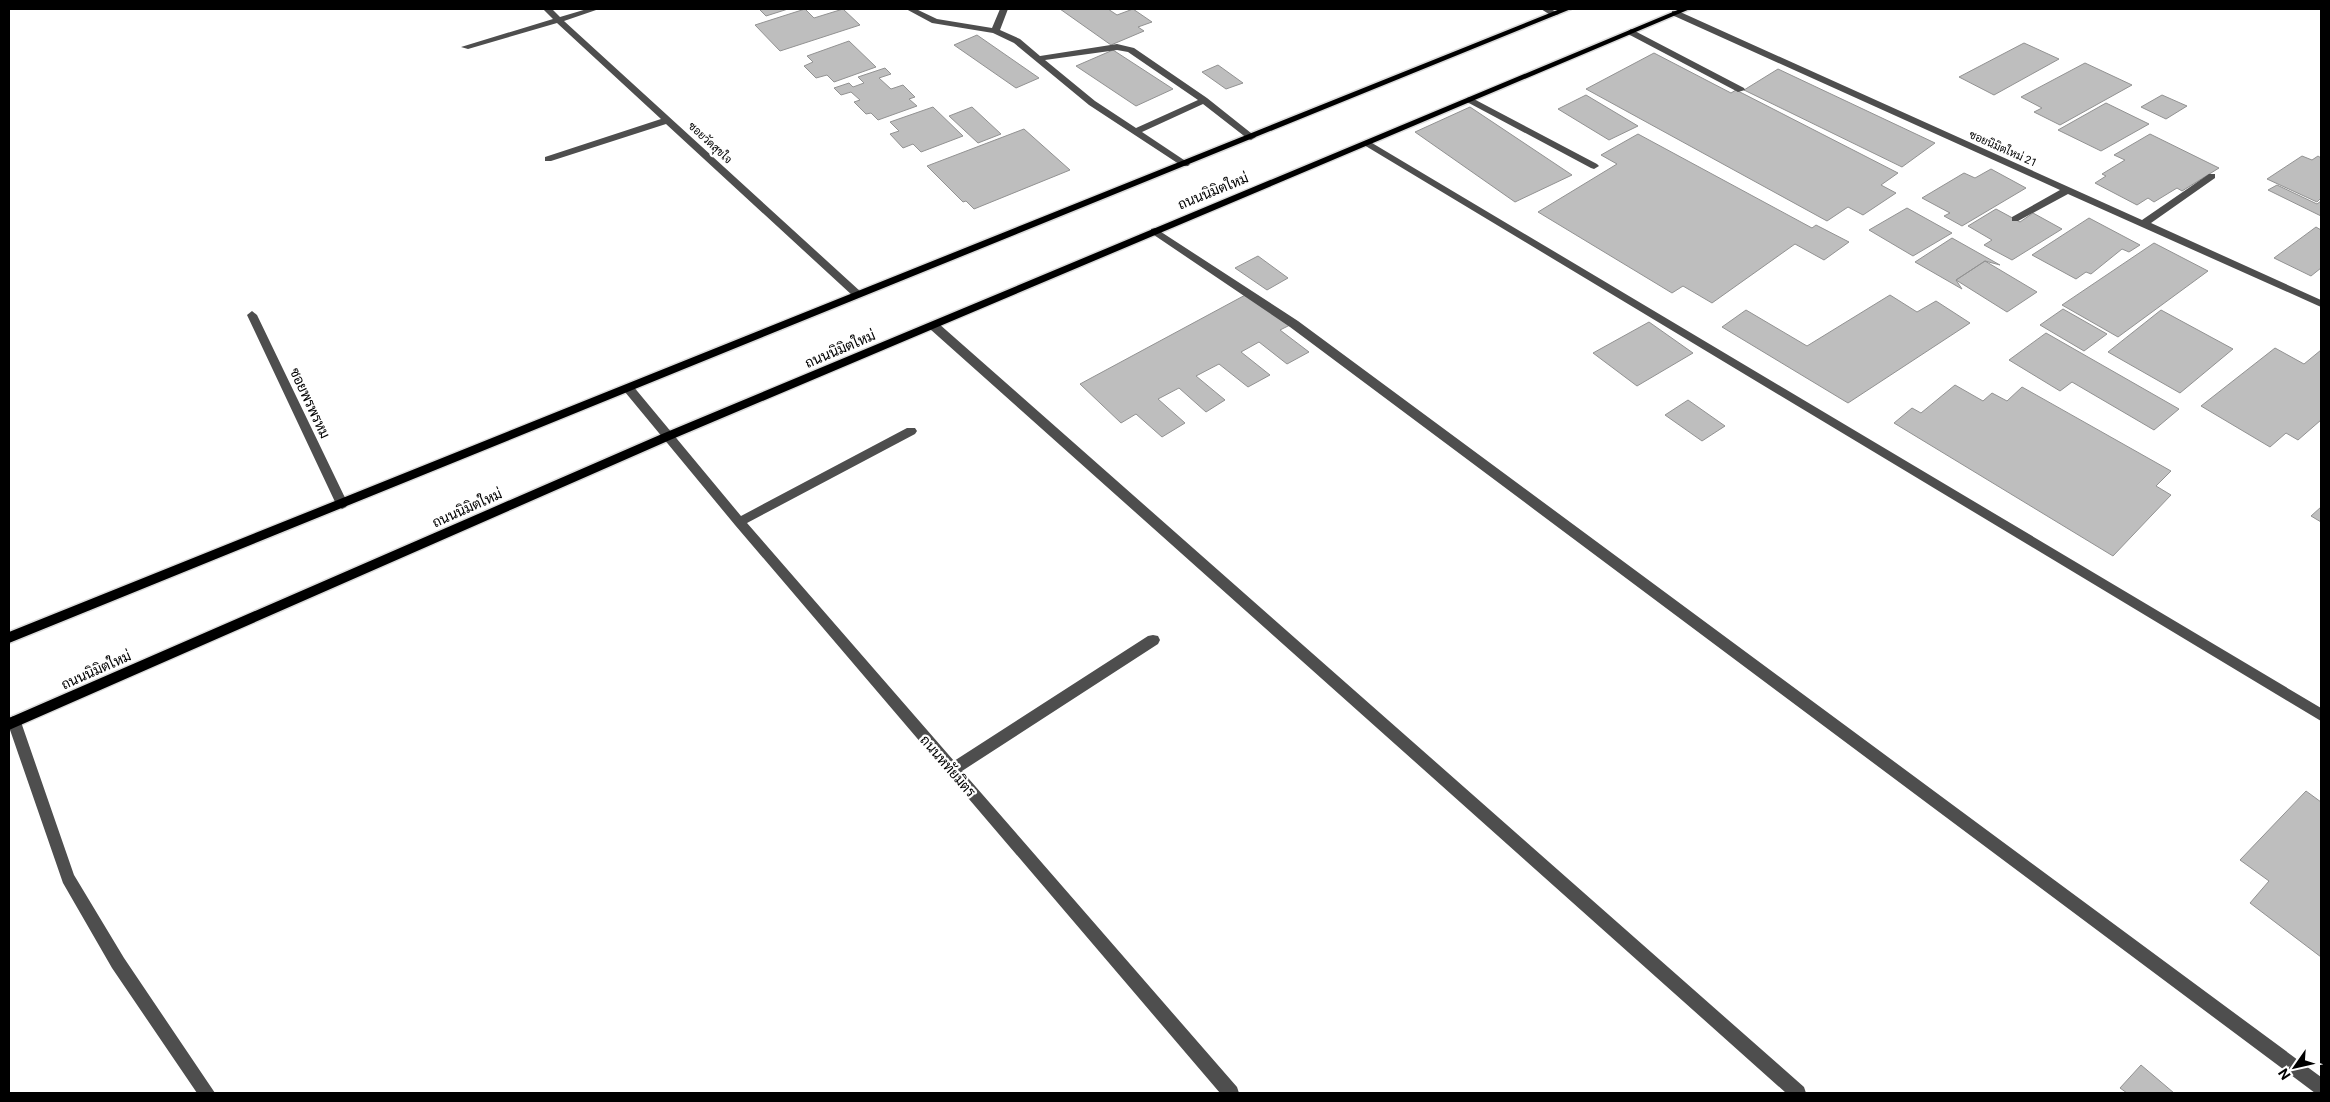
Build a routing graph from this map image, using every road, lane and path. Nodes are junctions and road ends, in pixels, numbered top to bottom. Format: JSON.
{"nodes":[{"id":1,"x":547,"y":9,"type":"edge"},
{"id":2,"x":595,"y":9,"type":"edge"},
{"id":3,"x":910,"y":9,"type":"edge"},
{"id":4,"x":1004,"y":9,"type":"edge"},
{"id":5,"x":1545,"y":9,"type":"edge"},
{"id":6,"x":1567,"y":9,"type":"edge"},
{"id":7,"x":1686,"y":9,"type":"edge"},
{"id":8,"x":1675,"y":13,"type":"junction"},
{"id":9,"x":1555,"y":14,"type":"junction"},
{"id":10,"x":559,"y":19,"type":"junction"},
{"id":11,"x":994,"y":31,"type":"junction"},
{"id":12,"x":1631,"y":32,"type":"junction"},
{"id":13,"x":465,"y":47,"type":"dead end"},
{"id":14,"x":1040,"y":58,"type":"junction"},
{"id":15,"x":1741,"y":90,"type":"dead end"},
{"id":16,"x":1204,"y":100,"type":"junction"},
{"id":17,"x":1470,"y":100,"type":"junction"},
{"id":18,"x":668,"y":120,"type":"junction"},
{"id":19,"x":1137,"y":131,"type":"junction"},
{"id":20,"x":1251,"y":137,"type":"junction"},
{"id":21,"x":1367,"y":143,"type":"junction"},
{"id":22,"x":548,"y":159,"type":"dead end"},
{"id":23,"x":1185,"y":164,"type":"junction"},
{"id":24,"x":1594,"y":166,"type":"dead end"},
{"id":25,"x":2212,"y":176,"type":"dead end"},
{"id":26,"x":2068,"y":190,"type":"junction"},
{"id":27,"x":2015,"y":219,"type":"dead end"},
{"id":28,"x":2143,"y":224,"type":"junction"},
{"id":29,"x":1155,"y":231,"type":"junction"},
{"id":30,"x":857,"y":294,"type":"junction"},
{"id":31,"x":2321,"y":304,"type":"edge"},
{"id":32,"x":252,"y":315,"type":"dead end"},
{"id":33,"x":934,"y":326,"type":"junction"},
{"id":34,"x":628,"y":389,"type":"junction"},
{"id":35,"x":911,"y":431,"type":"dead end"},
{"id":36,"x":666,"y":437,"type":"junction"},
{"id":37,"x":342,"y":504,"type":"junction"},
{"id":38,"x":739,"y":522,"type":"junction"},
{"id":39,"x":9,"y":638,"type":"edge"},
{"id":40,"x":1152,"y":640,"type":"dead end"},
{"id":41,"x":2320,"y":711,"type":"edge"},
{"id":42,"x":11,"y":723,"type":"edge"},
{"id":43,"x":952,"y":770,"type":"junction"},
{"id":44,"x":2321,"y":1087,"type":"edge"},
{"id":45,"x":207,"y":1093,"type":"edge"},
{"id":46,"x":1231,"y":1093,"type":"edge"},
{"id":47,"x":1798,"y":1093,"type":"edge"}],
"edges":[{"from":1,"to":10,"type":"street","name":"ซอยวัดสุขใจ"},
{"from":2,"to":10,"type":"street"},
{"from":3,"to":11,"type":"street"},
{"from":4,"to":11,"type":"street"},
{"from":5,"to":9,"type":"street"},
{"from":6,"to":9,"type":"main road"},
{"from":7,"to":8,"type":"main road","name":"ถนนนิมิตใหม่"},
{"from":8,"to":12,"type":"main road","name":"ถนนนิมิตใหม่"},
{"from":8,"to":26,"type":"street","name":"ซอยนิมิตใหม่ 21"},
{"from":9,"to":20,"type":"main road"},
{"from":10,"to":13,"type":"street"},
{"from":10,"to":18,"type":"street","name":"ซอยวัดสุขใจ"},
{"from":11,"to":14,"type":"street"},
{"from":12,"to":15,"type":"street"},
{"from":12,"to":17,"type":"main road","name":"ถนนนิมิตใหม่"},
{"from":14,"to":16,"type":"street"},
{"from":14,"to":19,"type":"street"},
{"from":16,"to":19,"type":"street"},
{"from":16,"to":20,"type":"street"},
{"from":17,"to":21,"type":"main road","name":"ถนนนิมิตใหม่"},
{"from":17,"to":24,"type":"street"},
{"from":18,"to":22,"type":"street"},
{"from":18,"to":30,"type":"street","name":"ซอยวัดสุขใจ"},
{"from":19,"to":23,"type":"street"},
{"from":20,"to":23,"type":"main road"},
{"from":21,"to":29,"type":"main road","name":"ถนนนิมิตใหม่"},
{"from":21,"to":41,"type":"street"},
{"from":23,"to":30,"type":"main road"},
{"from":25,"to":28,"type":"street"},
{"from":26,"to":27,"type":"street"},
{"from":26,"to":28,"type":"street","name":"ซอยนิมิตใหม่ 21"},
{"from":28,"to":31,"type":"street","name":"ซอยนิมิตใหม่ 21"},
{"from":29,"to":33,"type":"main road","name":"ถนนนิมิตใหม่"},
{"from":29,"to":44,"type":"street"},
{"from":30,"to":34,"type":"main road"},
{"from":32,"to":37,"type":"street","name":"ซอยพรพรหม"},
{"from":33,"to":36,"type":"main road","name":"ถนนนิมิตใหม่"},
{"from":33,"to":47,"type":"street"},
{"from":34,"to":36,"type":"street","name":"ถนนหทัยมิตร"},
{"from":34,"to":37,"type":"main road"},
{"from":35,"to":38,"type":"street"},
{"from":36,"to":38,"type":"street","name":"ถนนหทัยมิตร"},
{"from":36,"to":42,"type":"main road","name":"ถนนนิมิตใหม่"},
{"from":37,"to":39,"type":"main road"},
{"from":38,"to":43,"type":"street","name":"ถนนหทัยมิตร"},
{"from":40,"to":43,"type":"street"},
{"from":42,"to":45,"type":"street"},
{"from":43,"to":46,"type":"street","name":"ถนนหทัยมิตร"}]}
